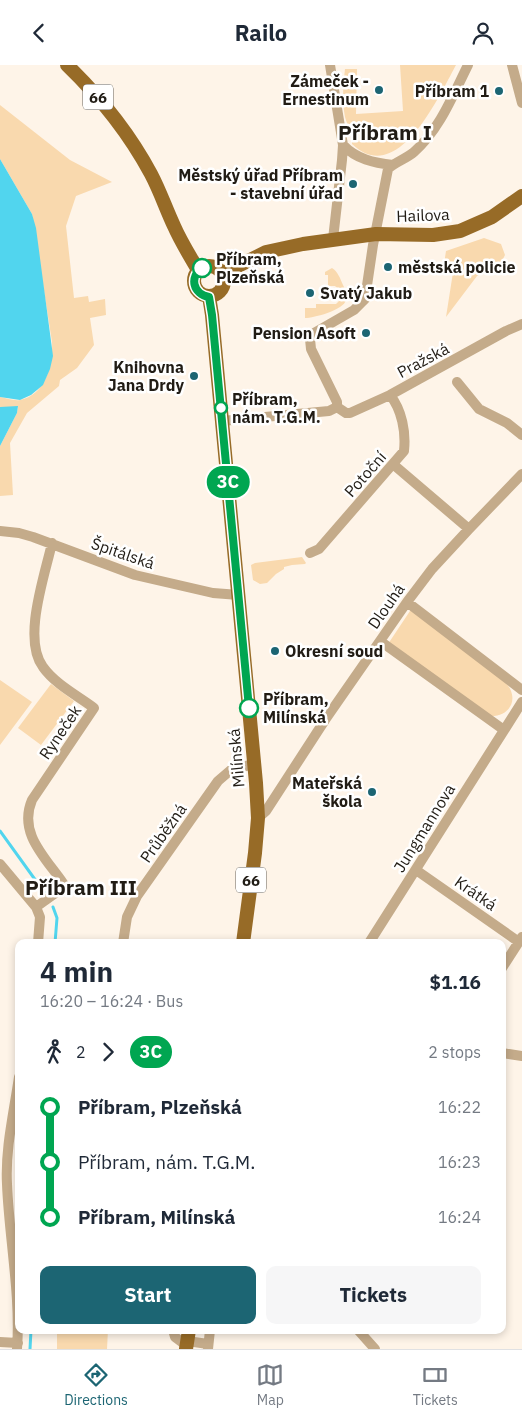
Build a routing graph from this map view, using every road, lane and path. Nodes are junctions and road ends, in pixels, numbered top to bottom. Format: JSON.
{"nodes":[{"id":1,"x":67,"y":65,"type":"edge"},
{"id":2,"x":330,"y":65,"type":"edge"},
{"id":3,"x":468,"y":65,"type":"edge"},
{"id":4,"x":512,"y":65,"type":"edge"},
{"id":5,"x":522,"y":103,"type":"edge"},
{"id":6,"x":342,"y":145,"type":"junction"},
{"id":7,"x":393,"y":165,"type":"junction"},
{"id":8,"x":522,"y":196,"type":"edge"},
{"id":9,"x":377,"y":229,"type":"junction"},
{"id":10,"x":332,"y":239,"type":"junction"},
{"id":11,"x":198,"y":270,"type":"junction"},
{"id":12,"x":222,"y":274,"type":"junction"},
{"id":13,"x":209,"y":297,"type":"junction"},
{"id":14,"x":522,"y":324,"type":"edge"},
{"id":15,"x":457,"y":383,"type":"dead end"},
{"id":16,"x":392,"y":397,"type":"junction"},
{"id":17,"x":337,"y":407,"type":"junction"},
{"id":18,"x":222,"y":421,"type":"junction"},
{"id":19,"x":522,"y":435,"type":"edge"},
{"id":20,"x":394,"y":465,"type":"junction"},
{"id":21,"x":522,"y":475,"type":"edge"},
{"id":22,"x":469,"y":529,"type":"junction"},
{"id":23,"x":0,"y":531,"type":"edge"},
{"id":24,"x":52,"y":543,"type":"junction"},
{"id":25,"x":310,"y":553,"type":"dead end"},
{"id":26,"x":239,"y":595,"type":"junction"},
{"id":27,"x":407,"y":602,"type":"junction"},
{"id":28,"x":380,"y":641,"type":"junction"},
{"id":29,"x":522,"y":690,"type":"edge"},
{"id":30,"x":522,"y":702,"type":"edge"},
{"id":31,"x":518,"y":718,"type":"edge"},
{"id":32,"x":504,"y":730,"type":"junction"},
{"id":33,"x":255,"y":764,"type":"junction"},
{"id":34,"x":258,"y":818,"type":"junction"},
{"id":35,"x":0,"y":864,"type":"edge"},
{"id":36,"x":416,"y":869,"type":"junction"},
{"id":37,"x":36,"y":907,"type":"junction"},
{"id":38,"x":38,"y":939,"type":"edge"},
{"id":39,"x":124,"y":939,"type":"edge"},
{"id":40,"x":243,"y":939,"type":"edge"},
{"id":41,"x":372,"y":939,"type":"edge"},
{"id":42,"x":521,"y":939,"type":"edge"},
{"id":43,"x":506,"y":962,"type":"edge"},
{"id":44,"x":506,"y":1054,"type":"edge"},
{"id":45,"x":522,"y":1056,"type":"edge"},
{"id":46,"x":15,"y":1102,"type":"edge"},
{"id":47,"x":4,"y":1201,"type":"edge"},
{"id":48,"x":5,"y":1227,"type":"edge"},
{"id":49,"x":15,"y":1319,"type":"edge"},
{"id":50,"x":174,"y":1334,"type":"edge"},
{"id":51,"x":362,"y":1334,"type":"edge"},
{"id":52,"x":187,"y":1341,"type":"edge"},
{"id":53,"x":0,"y":1342,"type":"edge"},
{"id":54,"x":18,"y":1346,"type":"edge"},
{"id":55,"x":208,"y":1346,"type":"edge"},
{"id":56,"x":375,"y":1349,"type":"edge"}],
"edges":[{"from":1,"to":11,"type":"main road","number":"66"},
{"from":2,"to":6,"type":"street"},
{"from":3,"to":7,"type":"street"},
{"from":4,"to":5,"type":"street"},
{"from":6,"to":7,"type":"street"},
{"from":6,"to":10,"type":"street"},
{"from":7,"to":9,"type":"street"},
{"from":8,"to":9,"type":"main road","name":"Hailova"},
{"from":9,"to":10,"type":"main road","name":"Hailova"},
{"from":9,"to":17,"type":"street"},
{"from":10,"to":12,"type":"main road","name":"Hailova"},
{"from":11,"to":12,"type":"main road"},
{"from":11,"to":13,"type":"main road"},
{"from":12,"to":13,"type":"main road"},
{"from":13,"to":18,"type":"main road","number":"66"},
{"from":14,"to":16,"type":"street","name":"Pražská"},
{"from":15,"to":19,"type":"street"},
{"from":16,"to":17,"type":"street","name":"Pražská"},
{"from":16,"to":20,"type":"street","name":"Potoční"},
{"from":17,"to":18,"type":"street","name":"Pražská"},
{"from":18,"to":26,"type":"main road","name":"Milínská","number":"66"},
{"from":20,"to":22,"type":"street"},
{"from":20,"to":25,"type":"street","name":"Potoční"},
{"from":21,"to":22,"type":"street","name":"Dlouhá"},
{"from":22,"to":27,"type":"street","name":"Dlouhá"},
{"from":23,"to":24,"type":"street","name":"Špitálská"},
{"from":24,"to":26,"type":"street","name":"Špitálská"},
{"from":24,"to":37,"type":"street","name":"Ryneček"},
{"from":26,"to":33,"type":"main road","name":"Milínská","number":"66"},
{"from":27,"to":28,"type":"street","name":"Dlouhá"},
{"from":27,"to":29,"type":"street"},
{"from":28,"to":32,"type":"street"},
{"from":28,"to":34,"type":"street","name":"Dlouhá"},
{"from":30,"to":31,"type":"street","name":"Jungmannova"},
{"from":31,"to":32,"type":"street","name":"Jungmannova"},
{"from":32,"to":36,"type":"street","name":"Jungmannova"},
{"from":33,"to":34,"type":"main road","name":"Milínská","number":"66"},
{"from":33,"to":39,"type":"street","name":"Průběžná"},
{"from":34,"to":40,"type":"main road","name":"Milínská","number":"66"},
{"from":35,"to":37,"type":"street"},
{"from":36,"to":41,"type":"street","name":"Jungmannova"},
{"from":36,"to":42,"type":"street","name":"Krátká"},
{"from":37,"to":38,"type":"street"},
{"from":42,"to":43,"type":"street"},
{"from":44,"to":45,"type":"street"},
{"from":46,"to":47,"type":"street"},
{"from":47,"to":48,"type":"street"},
{"from":48,"to":49,"type":"street"},
{"from":50,"to":52,"type":"street"},
{"from":51,"to":56,"type":"street"},
{"from":52,"to":55,"type":"street"},
{"from":53,"to":54,"type":"street"}]}
